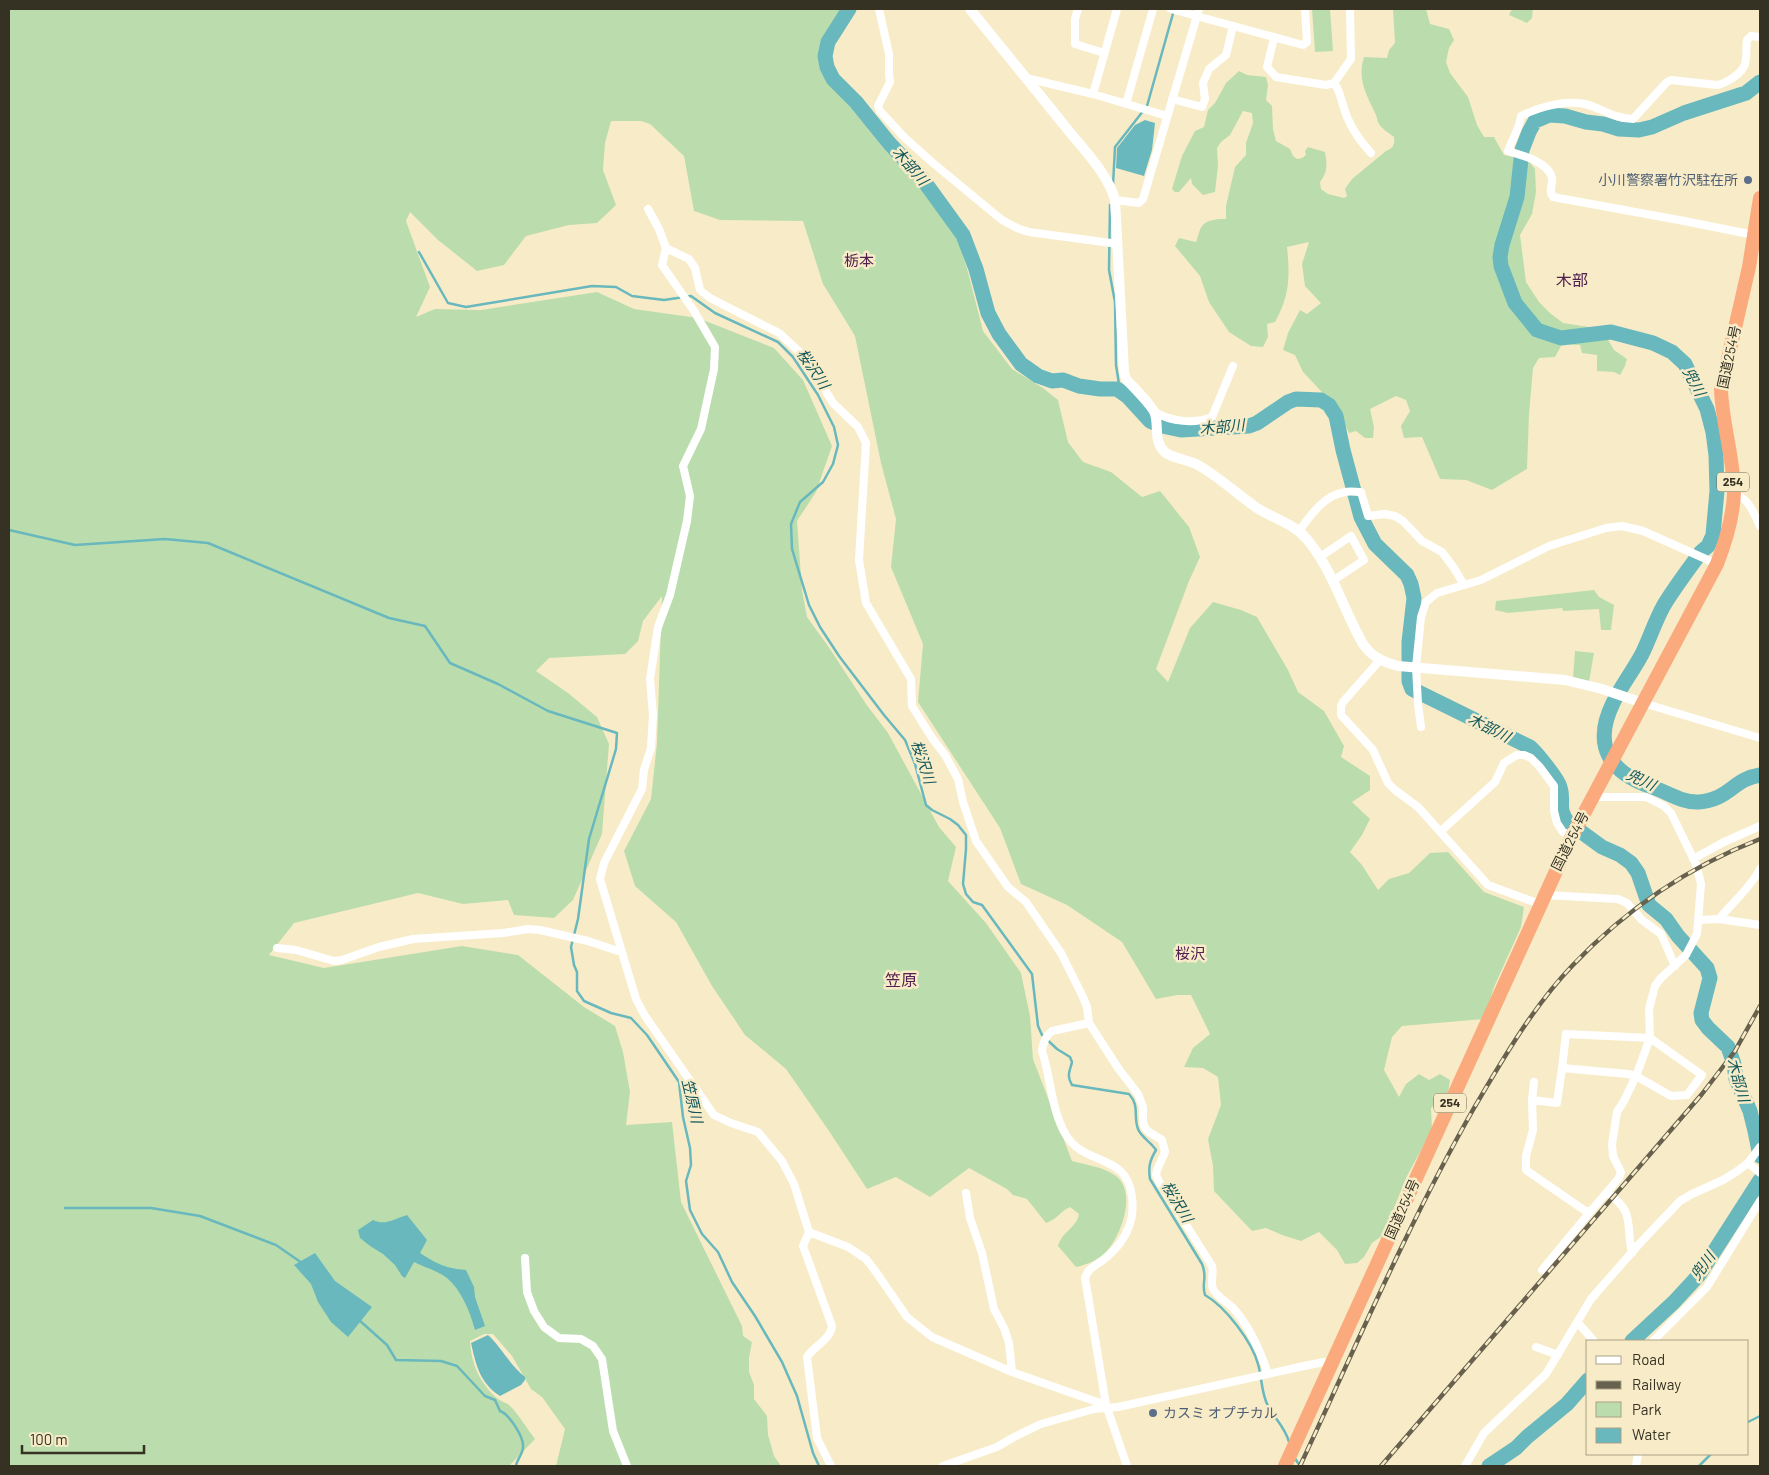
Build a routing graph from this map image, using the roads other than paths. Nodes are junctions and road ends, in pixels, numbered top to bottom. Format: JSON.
{"nodes":[{"id":1,"x":879,"y":9,"type":"edge"},
{"id":2,"x":970,"y":9,"type":"edge"},
{"id":3,"x":1078,"y":9,"type":"edge"},
{"id":4,"x":1117,"y":9,"type":"edge"},
{"id":5,"x":1153,"y":9,"type":"edge"},
{"id":6,"x":1171,"y":9,"type":"edge"},
{"id":7,"x":1305,"y":9,"type":"edge"},
{"id":8,"x":1350,"y":9,"type":"edge"},
{"id":9,"x":1198,"y":12,"type":"edge"},
{"id":10,"x":1232,"y":26,"type":"junction"},
{"id":11,"x":1274,"y":38,"type":"junction"},
{"id":12,"x":1760,"y":38,"type":"edge"},
{"id":13,"x":1104,"y":53,"type":"junction"},
{"id":14,"x":1026,"y":78,"type":"junction"},
{"id":15,"x":1334,"y":84,"type":"junction"},
{"id":16,"x":1093,"y":94,"type":"junction"},
{"id":17,"x":1172,"y":99,"type":"junction"},
{"id":18,"x":1126,"y":104,"type":"junction"},
{"id":19,"x":1167,"y":116,"type":"junction"},
{"id":20,"x":1371,"y":153,"type":"dead end"},
{"id":21,"x":1760,"y":198,"type":"edge"},
{"id":22,"x":1115,"y":200,"type":"junction"},
{"id":23,"x":648,"y":209,"type":"dead end"},
{"id":24,"x":1754,"y":235,"type":"junction"},
{"id":25,"x":1118,"y":244,"type":"junction"},
{"id":26,"x":666,"y":248,"type":"junction"},
{"id":27,"x":1233,"y":366,"type":"dead end"},
{"id":28,"x":1155,"y":412,"type":"junction"},
{"id":29,"x":1734,"y":494,"type":"junction"},
{"id":30,"x":1760,"y":526,"type":"edge"},
{"id":31,"x":1299,"y":531,"type":"junction"},
{"id":32,"x":1320,"y":557,"type":"junction"},
{"id":33,"x":1717,"y":564,"type":"junction"},
{"id":34,"x":1334,"y":580,"type":"junction"},
{"id":35,"x":1464,"y":585,"type":"junction"},
{"id":36,"x":1380,"y":660,"type":"junction"},
{"id":37,"x":1416,"y":667,"type":"junction"},
{"id":38,"x":1643,"y":703,"type":"junction"},
{"id":39,"x":1421,"y":727,"type":"dead end"},
{"id":40,"x":1760,"y":738,"type":"edge"},
{"id":41,"x":1593,"y":797,"type":"junction"},
{"id":42,"x":1760,"y":826,"type":"edge"},
{"id":43,"x":1441,"y":831,"type":"junction"},
{"id":44,"x":1572,"y":836,"type":"junction"},
{"id":45,"x":1693,"y":859,"type":"junction"},
{"id":46,"x":1760,"y":869,"type":"edge"},
{"id":47,"x":1542,"y":899,"type":"junction"},
{"id":48,"x":1719,"y":919,"type":"junction"},
{"id":49,"x":1698,"y":920,"type":"junction"},
{"id":50,"x":1760,"y":926,"type":"edge"},
{"id":51,"x":277,"y":948,"type":"dead end"},
{"id":52,"x":621,"y":952,"type":"junction"},
{"id":53,"x":1675,"y":966,"type":"junction"},
{"id":54,"x":1088,"y":1023,"type":"junction"},
{"id":55,"x":1650,"y":1038,"type":"junction"},
{"id":56,"x":1562,"y":1068,"type":"junction"},
{"id":57,"x":1636,"y":1076,"type":"junction"},
{"id":58,"x":1534,"y":1082,"type":"dead end"},
{"id":59,"x":1532,"y":1100,"type":"junction"},
{"id":60,"x":1758,"y":1150,"type":"edge"},
{"id":61,"x":1749,"y":1164,"type":"junction"},
{"id":62,"x":1760,"y":1172,"type":"edge"},
{"id":63,"x":1607,"y":1192,"type":"junction"},
{"id":64,"x":966,"y":1193,"type":"dead end"},
{"id":65,"x":1760,"y":1201,"type":"edge"},
{"id":66,"x":1590,"y":1212,"type":"junction"},
{"id":67,"x":809,"y":1232,"type":"junction"},
{"id":68,"x":1632,"y":1253,"type":"junction"},
{"id":69,"x":525,"y":1258,"type":"dead end"},
{"id":70,"x":1542,"y":1270,"type":"dead end"},
{"id":71,"x":1578,"y":1324,"type":"junction"},
{"id":72,"x":1593,"y":1340,"type":"edge"},
{"id":73,"x":1654,"y":1340,"type":"edge"},
{"id":74,"x":1536,"y":1347,"type":"dead end"},
{"id":75,"x":1558,"y":1355,"type":"junction"},
{"id":76,"x":1333,"y":1363,"type":"junction"},
{"id":77,"x":1012,"y":1372,"type":"junction"},
{"id":78,"x":1263,"y":1375,"type":"junction"},
{"id":79,"x":1107,"y":1407,"type":"junction"},
{"id":80,"x":1287,"y":1462,"type":"edge"},
{"id":81,"x":627,"y":1466,"type":"edge"},
{"id":82,"x":831,"y":1466,"type":"edge"},
{"id":83,"x":943,"y":1466,"type":"edge"},
{"id":84,"x":1127,"y":1466,"type":"edge"},
{"id":85,"x":1465,"y":1466,"type":"edge"}],
"edges":[{"from":1,"to":25,"type":"street"},
{"from":2,"to":14,"type":"street"},
{"from":3,"to":13,"type":"street"},
{"from":4,"to":13,"type":"street"},
{"from":5,"to":18,"type":"street"},
{"from":6,"to":9,"type":"street"},
{"from":7,"to":11,"type":"street"},
{"from":8,"to":15,"type":"street"},
{"from":9,"to":10,"type":"street"},
{"from":9,"to":17,"type":"street"},
{"from":10,"to":11,"type":"street"},
{"from":10,"to":17,"type":"street"},
{"from":11,"to":15,"type":"street"},
{"from":12,"to":24,"type":"street"},
{"from":13,"to":16,"type":"street"},
{"from":14,"to":16,"type":"street"},
{"from":14,"to":22,"type":"street"},
{"from":15,"to":20,"type":"street"},
{"from":16,"to":18,"type":"street"},
{"from":17,"to":19,"type":"street"},
{"from":18,"to":19,"type":"street"},
{"from":19,"to":22,"type":"street"},
{"from":21,"to":24,"type":"highway","name":"国道254号","number":"254"},
{"from":22,"to":25,"type":"street"},
{"from":23,"to":26,"type":"street"},
{"from":24,"to":29,"type":"highway","name":"国道254号","number":"254"},
{"from":25,"to":28,"type":"street"},
{"from":26,"to":52,"type":"street"},
{"from":26,"to":54,"type":"street"},
{"from":27,"to":28,"type":"street"},
{"from":28,"to":31,"type":"street"},
{"from":29,"to":30,"type":"street"},
{"from":29,"to":33,"type":"highway","name":"国道254号","number":"254"},
{"from":31,"to":32,"type":"street"},
{"from":31,"to":35,"type":"street"},
{"from":32,"to":34,"type":"street"},
{"from":32,"to":34,"type":"street"},
{"from":33,"to":35,"type":"street"},
{"from":33,"to":38,"type":"highway","name":"国道254号","number":"254"},
{"from":34,"to":36,"type":"street"},
{"from":35,"to":37,"type":"street"},
{"from":36,"to":37,"type":"street"},
{"from":36,"to":43,"type":"street"},
{"from":37,"to":38,"type":"street"},
{"from":37,"to":39,"type":"street"},
{"from":38,"to":40,"type":"street"},
{"from":38,"to":41,"type":"highway","name":"国道254号","number":"254"},
{"from":41,"to":44,"type":"highway","name":"国道254号","number":"254"},
{"from":41,"to":45,"type":"street"},
{"from":42,"to":45,"type":"street"},
{"from":43,"to":44,"type":"street"},
{"from":43,"to":47,"type":"street"},
{"from":44,"to":47,"type":"highway","name":"国道254号","number":"254"},
{"from":45,"to":49,"type":"street"},
{"from":46,"to":48,"type":"street"},
{"from":47,"to":53,"type":"street"},
{"from":47,"to":76,"type":"highway","name":"国道254号","number":"254"},
{"from":48,"to":49,"type":"street"},
{"from":48,"to":50,"type":"street"},
{"from":49,"to":53,"type":"street"},
{"from":51,"to":52,"type":"street"},
{"from":52,"to":67,"type":"street"},
{"from":53,"to":55,"type":"street"},
{"from":54,"to":78,"type":"street"},
{"from":54,"to":79,"type":"street"},
{"from":55,"to":56,"type":"street"},
{"from":55,"to":57,"type":"street"},
{"from":55,"to":57,"type":"street"},
{"from":56,"to":57,"type":"street"},
{"from":56,"to":59,"type":"street"},
{"from":57,"to":63,"type":"street"},
{"from":58,"to":59,"type":"street"},
{"from":59,"to":66,"type":"street"},
{"from":60,"to":61,"type":"street"},
{"from":61,"to":62,"type":"street"},
{"from":61,"to":68,"type":"street"},
{"from":63,"to":66,"type":"street"},
{"from":63,"to":68,"type":"street"},
{"from":64,"to":77,"type":"street"},
{"from":65,"to":73,"type":"street"},
{"from":66,"to":70,"type":"street"},
{"from":67,"to":77,"type":"street"},
{"from":67,"to":82,"type":"street"},
{"from":68,"to":71,"type":"street"},
{"from":69,"to":81,"type":"street"},
{"from":71,"to":72,"type":"street"},
{"from":71,"to":75,"type":"street"},
{"from":74,"to":75,"type":"street"},
{"from":75,"to":85,"type":"street"},
{"from":76,"to":78,"type":"street"},
{"from":76,"to":80,"type":"highway","name":"国道254号","number":"254"},
{"from":77,"to":79,"type":"street"},
{"from":78,"to":79,"type":"street"},
{"from":79,"to":83,"type":"street"},
{"from":79,"to":84,"type":"street"}]}
